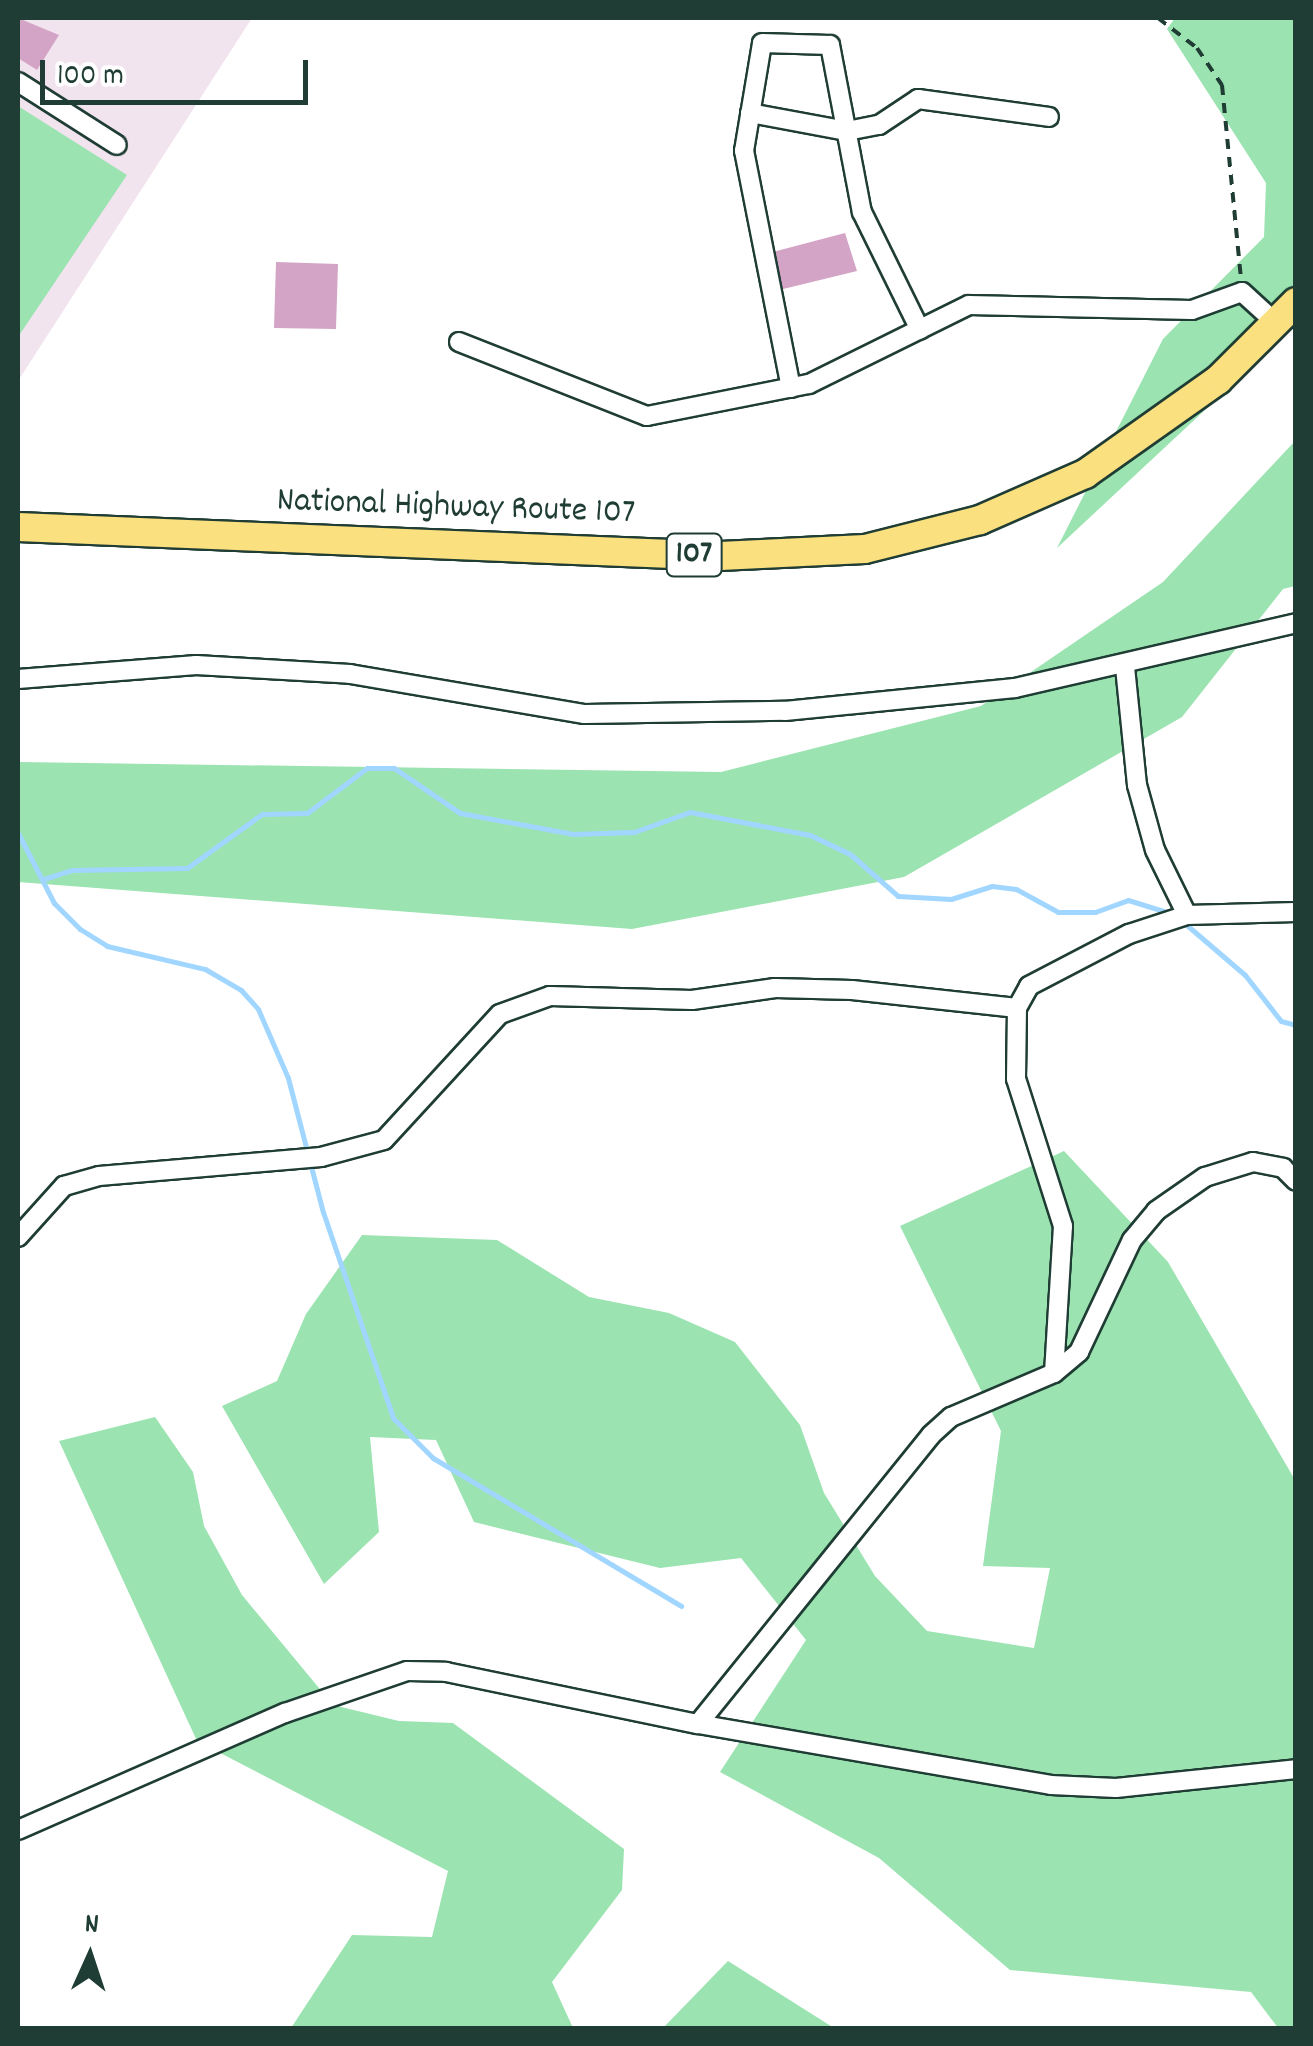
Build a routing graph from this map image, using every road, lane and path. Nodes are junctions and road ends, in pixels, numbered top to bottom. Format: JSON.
{"nodes":[{"id":1,"x":1158,"y":18,"type":"edge"},
{"id":2,"x":18,"y":82,"type":"edge"},
{"id":3,"x":750,"y":114,"type":"junction"},
{"id":4,"x":1049,"y":116,"type":"dead end"},
{"id":5,"x":847,"y":131,"type":"junction"},
{"id":6,"x":117,"y":145,"type":"dead end"},
{"id":7,"x":1242,"y":292,"type":"junction"},
{"id":8,"x":1285,"y":312,"type":"edge"},
{"id":9,"x":920,"y":330,"type":"junction"},
{"id":10,"x":459,"y":342,"type":"dead end"},
{"id":11,"x":791,"y":388,"type":"junction"},
{"id":12,"x":18,"y":526,"type":"edge"},
{"id":13,"x":1296,"y":623,"type":"edge"},
{"id":14,"x":1124,"y":667,"type":"junction"},
{"id":15,"x":18,"y":679,"type":"edge"},
{"id":16,"x":1296,"y":912,"type":"edge"},
{"id":17,"x":1187,"y":915,"type":"junction"},
{"id":18,"x":1017,"y":1008,"type":"junction"},
{"id":19,"x":1296,"y":1181,"type":"edge"},
{"id":20,"x":18,"y":1234,"type":"edge"},
{"id":21,"x":1054,"y":1374,"type":"junction"},
{"id":22,"x":698,"y":1724,"type":"junction"},
{"id":23,"x":1296,"y":1769,"type":"edge"},
{"id":24,"x":18,"y":1830,"type":"edge"}],
"edges":[{"from":1,"to":7,"type":"path"},
{"from":2,"to":6,"type":"street"},
{"from":3,"to":5,"type":"street"},
{"from":3,"to":5,"type":"street"},
{"from":3,"to":11,"type":"street"},
{"from":4,"to":5,"type":"street"},
{"from":5,"to":9,"type":"street"},
{"from":7,"to":8,"type":"street"},
{"from":7,"to":9,"type":"street"},
{"from":8,"to":12,"type":"highway","name":"National Highway Route 107","number":"107"},
{"from":9,"to":11,"type":"street"},
{"from":10,"to":11,"type":"street"},
{"from":13,"to":14,"type":"street"},
{"from":14,"to":15,"type":"street"},
{"from":14,"to":17,"type":"street"},
{"from":16,"to":17,"type":"street"},
{"from":17,"to":18,"type":"street"},
{"from":18,"to":20,"type":"street"},
{"from":18,"to":21,"type":"street"},
{"from":19,"to":21,"type":"street"},
{"from":21,"to":22,"type":"street"},
{"from":22,"to":23,"type":"street"},
{"from":22,"to":24,"type":"street"}]}
